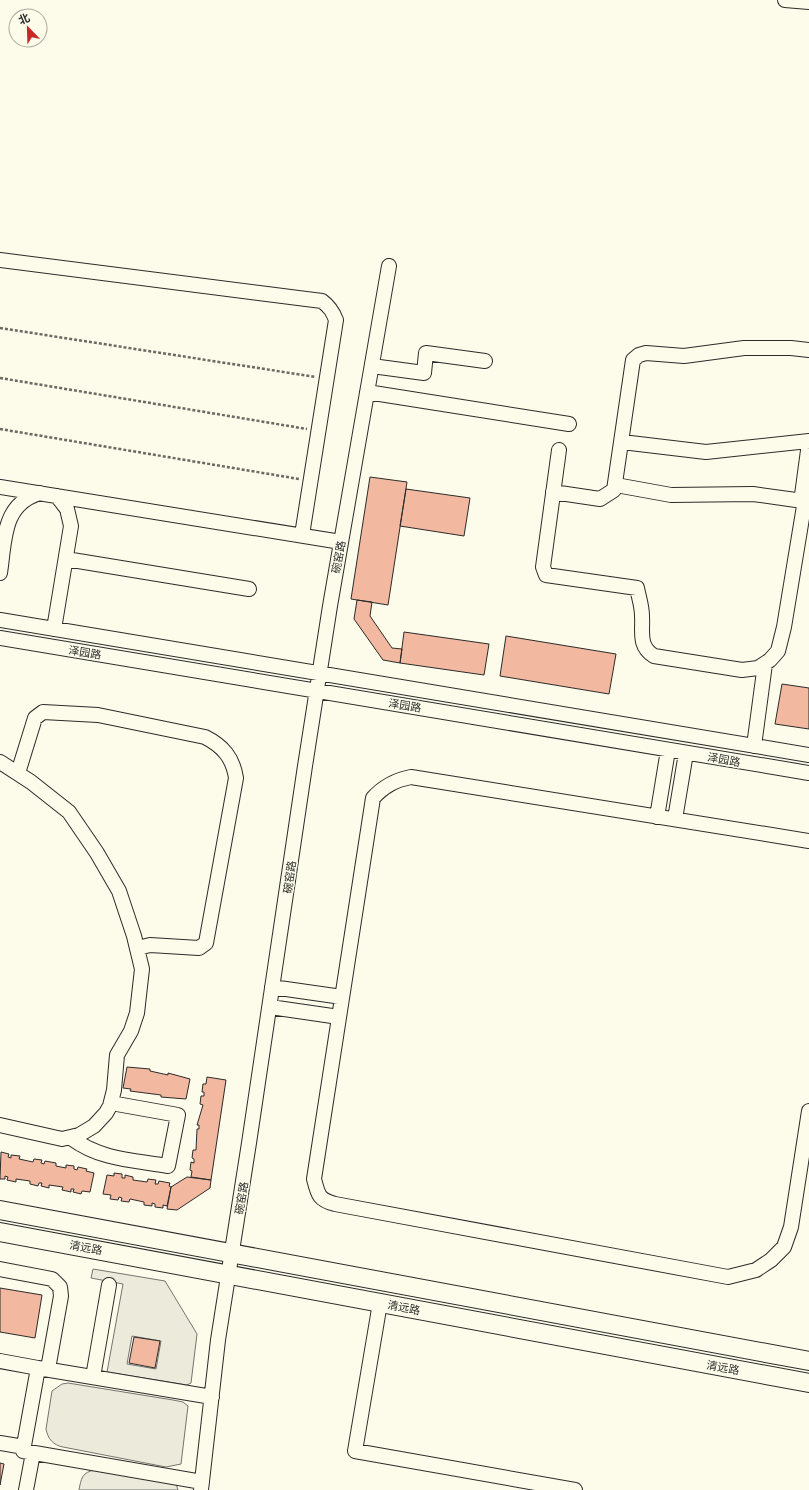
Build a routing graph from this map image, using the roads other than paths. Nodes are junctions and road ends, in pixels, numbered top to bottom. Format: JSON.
{"nodes":[{"id":1,"x":785,"y":0,"type":"edge"},
{"id":2,"x":809,"y":2,"type":"edge"},
{"id":3,"x":0,"y":260,"type":"edge"},
{"id":4,"x":389,"y":266,"type":"dead end"},
{"id":5,"x":809,"y":350,"type":"edge"},
{"id":6,"x":485,"y":361,"type":"dead end"},
{"id":7,"x":372,"y":366,"type":"junction"},
{"id":8,"x":367,"y":392,"type":"junction"},
{"id":9,"x":569,"y":424,"type":"dead end"},
{"id":10,"x":622,"y":442,"type":"junction"},
{"id":11,"x":809,"y":442,"type":"edge"},
{"id":12,"x":559,"y":450,"type":"dead end"},
{"id":13,"x":616,"y":485,"type":"junction"},
{"id":14,"x":0,"y":486,"type":"edge"},
{"id":15,"x":553,"y":492,"type":"junction"},
{"id":16,"x":40,"y":493,"type":"junction"},
{"id":17,"x":57,"y":496,"type":"junction"},
{"id":18,"x":805,"y":505,"type":"edge"},
{"id":19,"x":302,"y":535,"type":"junction"},
{"id":20,"x":341,"y":542,"type":"junction"},
{"id":21,"x":2,"y":549,"type":"edge"},
{"id":22,"x":66,"y":559,"type":"junction"},
{"id":23,"x":0,"y":573,"type":"edge"},
{"id":24,"x":249,"y":589,"type":"dead end"},
{"id":25,"x":0,"y":620,"type":"edge"},
{"id":26,"x":54,"y":629,"type":"junction"},
{"id":27,"x":0,"y":638,"type":"edge"},
{"id":28,"x":765,"y":664,"type":"junction"},
{"id":29,"x":320,"y":674,"type":"junction"},
{"id":30,"x":317,"y":691,"type":"junction"},
{"id":31,"x":754,"y":746,"type":"junction"},
{"id":32,"x":668,"y":750,"type":"junction"},
{"id":33,"x":686,"y":752,"type":"junction"},
{"id":34,"x":809,"y":755,"type":"edge"},
{"id":35,"x":0,"y":762,"type":"edge"},
{"id":36,"x":18,"y":773,"type":"junction"},
{"id":37,"x":809,"y":773,"type":"edge"},
{"id":38,"x":657,"y":816,"type":"junction"},
{"id":39,"x":675,"y":820,"type":"junction"},
{"id":40,"x":809,"y":841,"type":"edge"},
{"id":41,"x":138,"y":948,"type":"junction"},
{"id":42,"x":272,"y":987,"type":"junction"},
{"id":43,"x":342,"y":997,"type":"junction"},
{"id":44,"x":270,"y":1006,"type":"junction"},
{"id":45,"x":339,"y":1017,"type":"junction"},
{"id":46,"x":111,"y":1103,"type":"junction"},
{"id":47,"x":809,"y":1111,"type":"edge"},
{"id":48,"x":0,"y":1125,"type":"edge"},
{"id":49,"x":71,"y":1138,"type":"junction"},
{"id":50,"x":0,"y":1210,"type":"edge"},
{"id":51,"x":0,"y":1232,"type":"edge"},
{"id":52,"x":232,"y":1253,"type":"junction"},
{"id":53,"x":0,"y":1269,"type":"edge"},
{"id":54,"x":228,"y":1274,"type":"junction"},
{"id":55,"x":109,"y":1285,"type":"dead end"},
{"id":56,"x":380,"y":1303,"type":"junction"},
{"id":57,"x":0,"y":1361,"type":"edge"},
{"id":58,"x":809,"y":1361,"type":"edge"},
{"id":59,"x":43,"y":1368,"type":"junction"},
{"id":60,"x":93,"y":1377,"type":"junction"},
{"id":61,"x":809,"y":1383,"type":"edge"},
{"id":62,"x":212,"y":1397,"type":"junction"},
{"id":63,"x":0,"y":1443,"type":"edge"},
{"id":64,"x":28,"y":1450,"type":"junction"},
{"id":65,"x":202,"y":1486,"type":"edge"},
{"id":66,"x":26,"y":1490,"type":"edge"},
{"id":67,"x":575,"y":1490,"type":"edge"}],
"edges":[{"from":1,"to":2,"type":"street"},
{"from":3,"to":19,"type":"street"},
{"from":4,"to":7,"type":"street","name":"碗窑路"},
{"from":5,"to":10,"type":"street"},
{"from":6,"to":7,"type":"street"},
{"from":7,"to":8,"type":"street","name":"碗窑路"},
{"from":8,"to":9,"type":"street"},
{"from":8,"to":20,"type":"street","name":"碗窑路"},
{"from":10,"to":11,"type":"street"},
{"from":10,"to":13,"type":"street"},
{"from":11,"to":18,"type":"street"},
{"from":12,"to":15,"type":"street"},
{"from":13,"to":15,"type":"street"},
{"from":13,"to":18,"type":"street"},
{"from":14,"to":16,"type":"street"},
{"from":15,"to":28,"type":"street"},
{"from":16,"to":17,"type":"street"},
{"from":16,"to":21,"type":"street"},
{"from":17,"to":19,"type":"street"},
{"from":17,"to":22,"type":"street"},
{"from":18,"to":28,"type":"street"},
{"from":19,"to":20,"type":"street"},
{"from":20,"to":29,"type":"street","name":"碗窑路"},
{"from":21,"to":23,"type":"street"},
{"from":22,"to":24,"type":"street"},
{"from":22,"to":26,"type":"street"},
{"from":25,"to":26,"type":"street","name":"泽园路"},
{"from":26,"to":29,"type":"street","name":"泽园路"},
{"from":27,"to":30,"type":"street","name":"泽园路"},
{"from":28,"to":31,"type":"street"},
{"from":29,"to":30,"type":"street","name":"碗窑路"},
{"from":29,"to":31,"type":"street","name":"泽园路"},
{"from":30,"to":32,"type":"street","name":"泽园路"},
{"from":30,"to":42,"type":"street","name":"碗窑路"},
{"from":31,"to":34,"type":"street","name":"泽园路"},
{"from":32,"to":33,"type":"street","name":"泽园路"},
{"from":32,"to":38,"type":"street"},
{"from":33,"to":37,"type":"street","name":"泽园路"},
{"from":33,"to":39,"type":"street"},
{"from":35,"to":36,"type":"street"},
{"from":36,"to":41,"type":"street"},
{"from":36,"to":41,"type":"street"},
{"from":38,"to":39,"type":"street"},
{"from":38,"to":43,"type":"street"},
{"from":39,"to":40,"type":"street"},
{"from":41,"to":46,"type":"street"},
{"from":42,"to":43,"type":"street"},
{"from":42,"to":44,"type":"street","name":"碗窑路"},
{"from":43,"to":45,"type":"street"},
{"from":44,"to":45,"type":"street"},
{"from":44,"to":52,"type":"street","name":"碗窑路"},
{"from":45,"to":47,"type":"street"},
{"from":46,"to":49,"type":"street"},
{"from":46,"to":49,"type":"street"},
{"from":48,"to":49,"type":"street"},
{"from":50,"to":52,"type":"main road","name":"清远路"},
{"from":51,"to":54,"type":"main road","name":"清远路"},
{"from":52,"to":54,"type":"street","name":"碗窑路"},
{"from":52,"to":58,"type":"main road","name":"清远路"},
{"from":53,"to":59,"type":"street"},
{"from":54,"to":56,"type":"main road","name":"清远路"},
{"from":54,"to":62,"type":"street","name":"碗窑路"},
{"from":55,"to":60,"type":"street"},
{"from":56,"to":61,"type":"main road","name":"清远路"},
{"from":56,"to":67,"type":"street"},
{"from":57,"to":59,"type":"street"},
{"from":59,"to":60,"type":"street"},
{"from":59,"to":64,"type":"street"},
{"from":60,"to":62,"type":"street"},
{"from":62,"to":65,"type":"street","name":"碗窑路"},
{"from":63,"to":64,"type":"street"},
{"from":64,"to":65,"type":"street"},
{"from":64,"to":66,"type":"street"}]}
